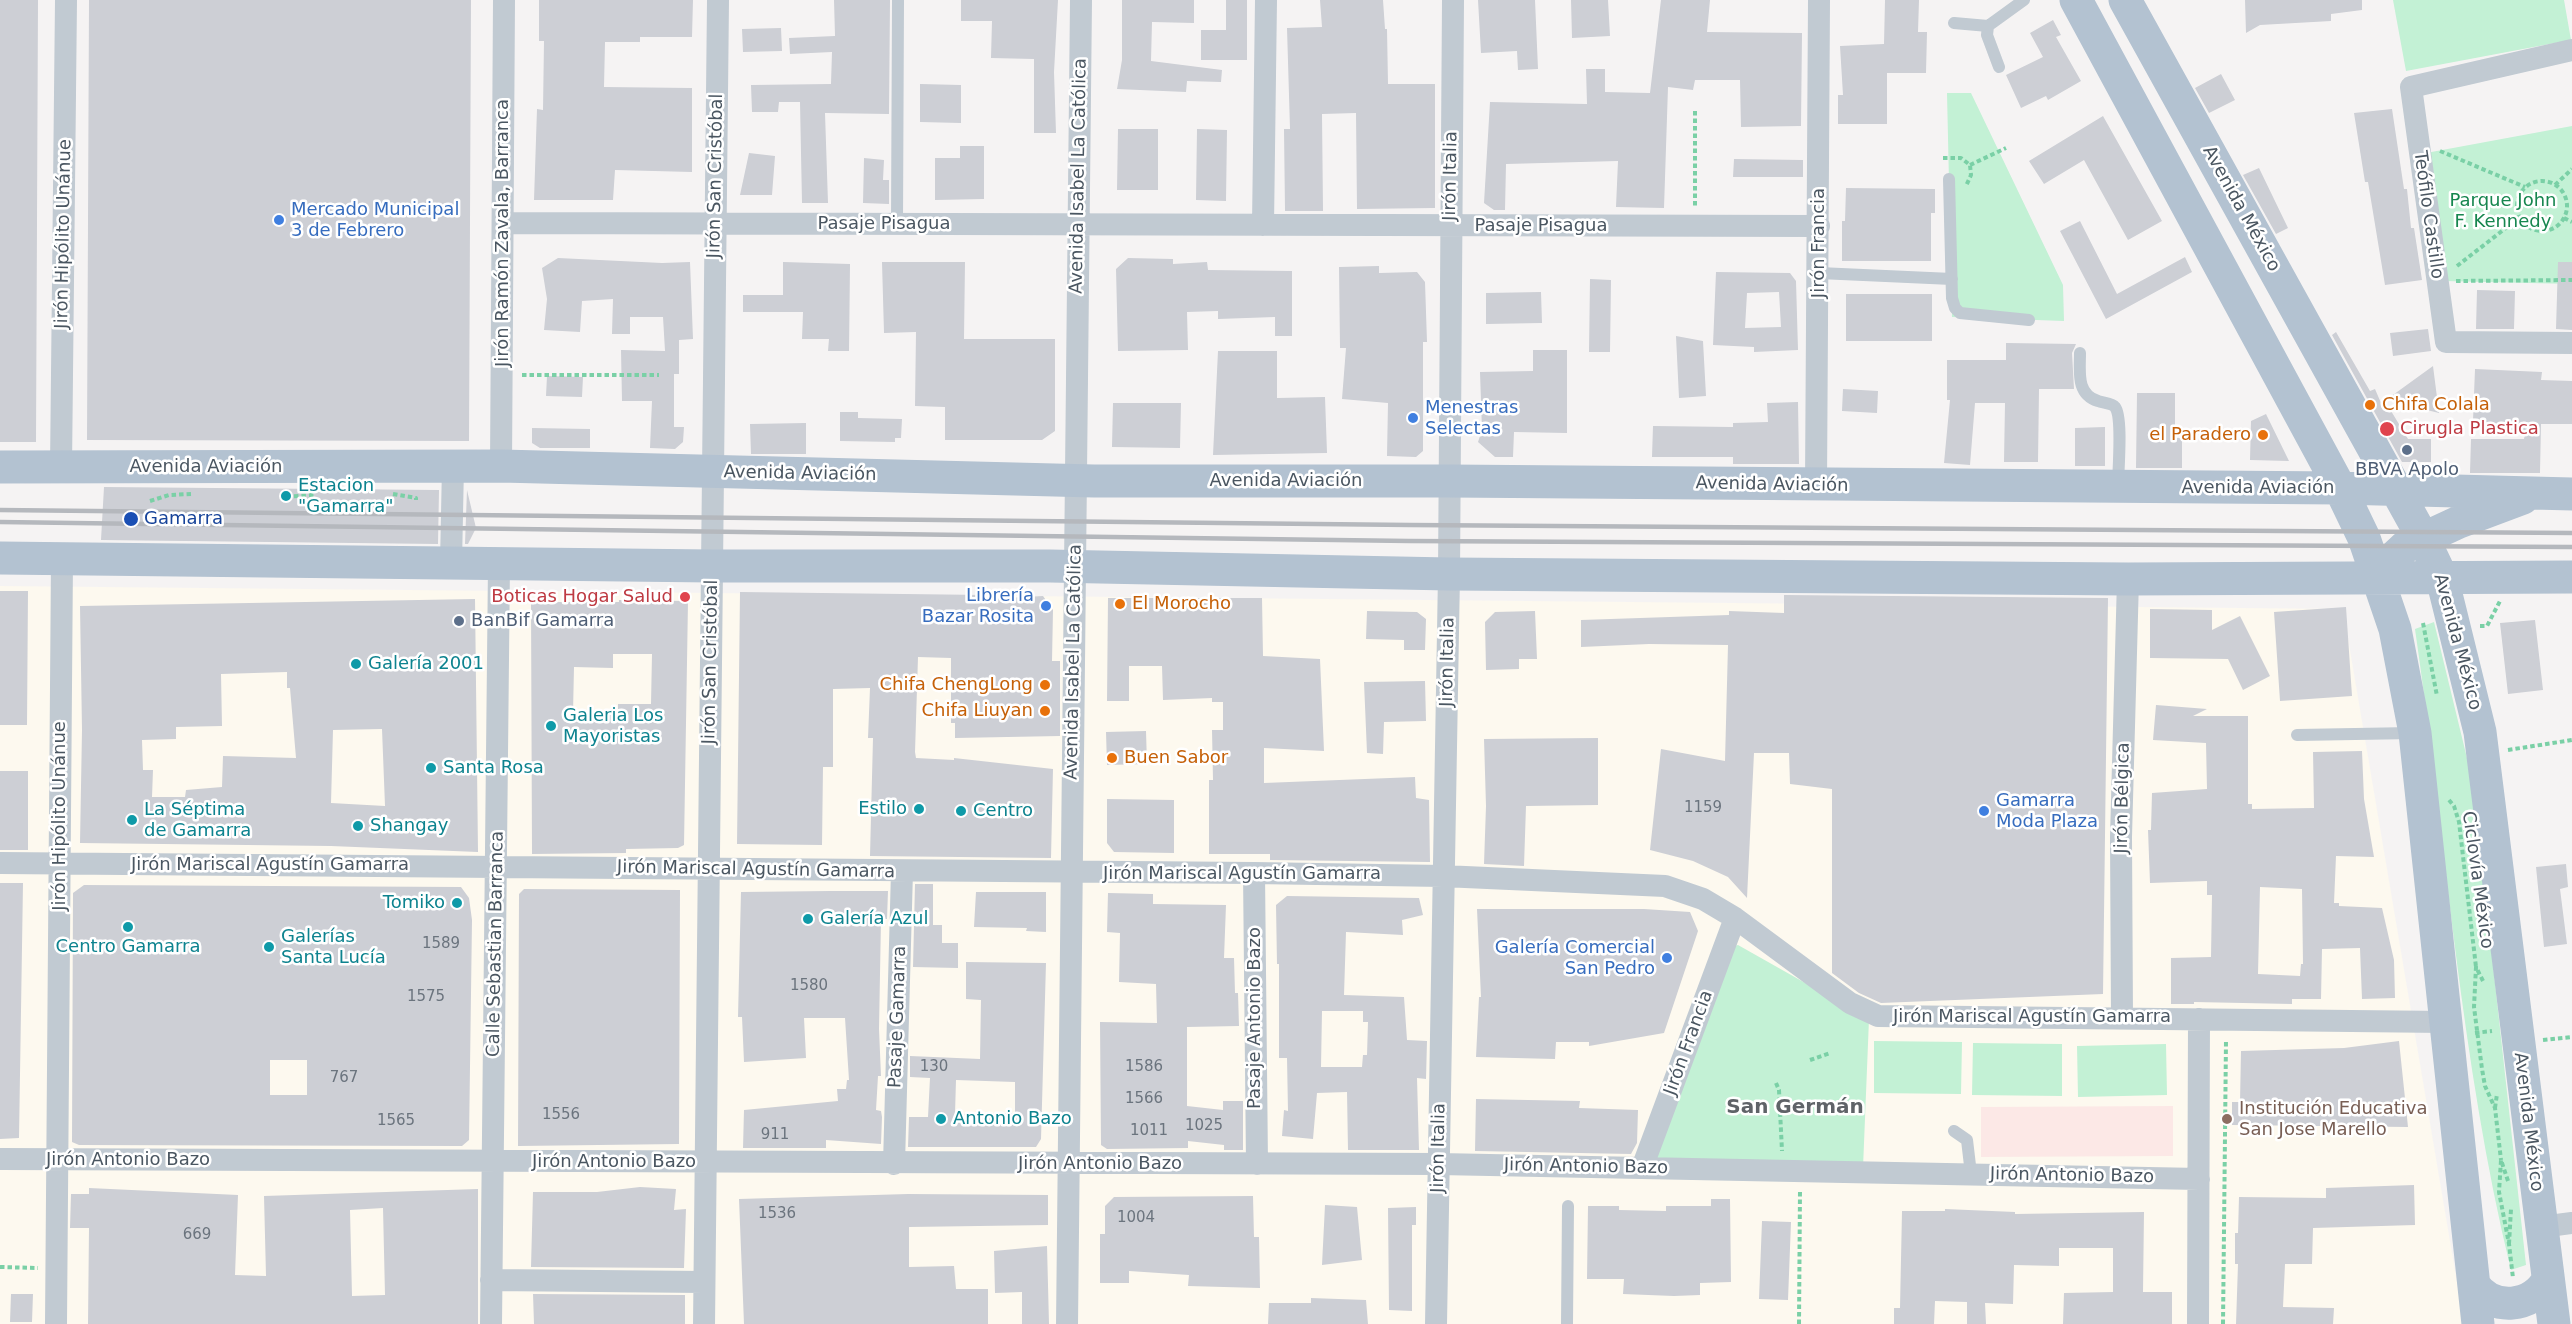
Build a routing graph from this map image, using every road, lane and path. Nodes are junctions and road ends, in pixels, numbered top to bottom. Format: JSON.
{"nodes":[{"id":1,"x":66,"y":0,"type":"edge"},
{"id":2,"x":504,"y":0,"type":"edge"},
{"id":3,"x":718,"y":0,"type":"edge"},
{"id":4,"x":898,"y":0,"type":"edge"},
{"id":5,"x":1082,"y":0,"type":"edge"},
{"id":6,"x":1266,"y":0,"type":"edge"},
{"id":7,"x":1453,"y":0,"type":"edge"},
{"id":8,"x":1819,"y":0,"type":"edge"},
{"id":9,"x":2024,"y":0,"type":"edge"},
{"id":10,"x":2076,"y":0,"type":"edge"},
{"id":11,"x":2125,"y":0,"type":"edge"},
{"id":12,"x":1954,"y":23,"type":"dead end"},
{"id":13,"x":1988,"y":26,"type":"junction"},
{"id":14,"x":2572,"y":50,"type":"edge"},
{"id":15,"x":1999,"y":67,"type":"dead end"},
{"id":16,"x":1695,"y":111,"type":"dead end"},
{"id":17,"x":2418,"y":141,"type":"junction"},
{"id":18,"x":2006,"y":148,"type":"dead end"},
{"id":19,"x":1970,"y":165,"type":"dead end"},
{"id":20,"x":2572,"y":169,"type":"edge"},
{"id":21,"x":1949,"y":179,"type":"dead end"},
{"id":22,"x":2555,"y":184,"type":"junction"},
{"id":23,"x":2525,"y":187,"type":"junction"},
{"id":24,"x":2520,"y":217,"type":"junction"},
{"id":25,"x":2564,"y":218,"type":"junction"},
{"id":26,"x":2572,"y":222,"type":"edge"},
{"id":27,"x":504,"y":223,"type":"junction"},
{"id":28,"x":716,"y":224,"type":"junction"},
{"id":29,"x":897,"y":224,"type":"junction"},
{"id":30,"x":1079,"y":225,"type":"junction"},
{"id":31,"x":1263,"y":225,"type":"junction"},
{"id":32,"x":1450,"y":225,"type":"junction"},
{"id":33,"x":1695,"y":226,"type":"junction"},
{"id":34,"x":1819,"y":226,"type":"junction"},
{"id":35,"x":1819,"y":273,"type":"junction"},
{"id":36,"x":1952,"y":279,"type":"junction"},
{"id":37,"x":2572,"y":280,"type":"edge"},
{"id":38,"x":2438,"y":281,"type":"junction"},
{"id":39,"x":2029,"y":321,"type":"dead end"},
{"id":40,"x":2572,"y":343,"type":"edge"},
{"id":41,"x":2080,"y":353,"type":"dead end"},
{"id":42,"x":502,"y":375,"type":"junction"},
{"id":43,"x":659,"y":375,"type":"dead end"},
{"id":44,"x":453,"y":466,"type":"junction"},
{"id":45,"x":501,"y":466,"type":"junction"},
{"id":46,"x":0,"y":467,"type":"edge"},
{"id":47,"x":61,"y":468,"type":"junction"},
{"id":48,"x":713,"y":471,"type":"junction"},
{"id":49,"x":1075,"y":480,"type":"junction"},
{"id":50,"x":1449,"y":481,"type":"junction"},
{"id":51,"x":1816,"y":485,"type":"junction"},
{"id":52,"x":2118,"y":487,"type":"junction"},
{"id":53,"x":2340,"y":488,"type":"junction"},
{"id":54,"x":2396,"y":490,"type":"junction"},
{"id":55,"x":2536,"y":493,"type":"junction"},
{"id":56,"x":322,"y":494,"type":"dead end"},
{"id":57,"x":2572,"y":494,"type":"edge"},
{"id":58,"x":169,"y":495,"type":"dead end"},
{"id":59,"x":393,"y":495,"type":"dead end"},
{"id":60,"x":282,"y":500,"type":"dead end"},
{"id":61,"x":416,"y":500,"type":"dead end"},
{"id":62,"x":150,"y":501,"type":"dead end"},
{"id":63,"x":2423,"y":538,"type":"junction"},
{"id":64,"x":0,"y":558,"type":"edge"},
{"id":65,"x":62,"y":559,"type":"junction"},
{"id":66,"x":451,"y":563,"type":"junction"},
{"id":67,"x":499,"y":564,"type":"junction"},
{"id":68,"x":712,"y":566,"type":"junction"},
{"id":69,"x":1075,"y":566,"type":"junction"},
{"id":70,"x":1449,"y":574,"type":"junction"},
{"id":71,"x":2513,"y":577,"type":"junction"},
{"id":72,"x":2572,"y":577,"type":"edge"},
{"id":73,"x":2442,"y":578,"type":"junction"},
{"id":74,"x":2128,"y":579,"type":"junction"},
{"id":75,"x":2379,"y":579,"type":"junction"},
{"id":76,"x":2455,"y":627,"type":"junction"},
{"id":77,"x":2415,"y":733,"type":"junction"},
{"id":78,"x":2297,"y":735,"type":"dead end"},
{"id":79,"x":2572,"y":740,"type":"edge"},
{"id":80,"x":2483,"y":753,"type":"junction"},
{"id":81,"x":2445,"y":796,"type":"dead end"},
{"id":82,"x":0,"y":863,"type":"edge"},
{"id":83,"x":59,"y":864,"type":"junction"},
{"id":84,"x":497,"y":867,"type":"junction"},
{"id":85,"x":709,"y":869,"type":"junction"},
{"id":86,"x":902,"y":871,"type":"junction"},
{"id":87,"x":1072,"y":872,"type":"junction"},
{"id":88,"x":1254,"y":873,"type":"junction"},
{"id":89,"x":1443,"y":876,"type":"junction"},
{"id":90,"x":1735,"y":918,"type":"junction"},
{"id":91,"x":2476,"y":967,"type":"junction"},
{"id":92,"x":2500,"y":991,"type":"junction"},
{"id":93,"x":2458,"y":1015,"type":"junction"},
{"id":94,"x":2122,"y":1018,"type":"junction"},
{"id":95,"x":2199,"y":1019,"type":"junction"},
{"id":96,"x":2517,"y":1029,"type":"junction"},
{"id":97,"x":2226,"y":1036,"type":"dead end"},
{"id":98,"x":1830,"y":1053,"type":"dead end"},
{"id":99,"x":1810,"y":1060,"type":"dead end"},
{"id":100,"x":1776,"y":1083,"type":"dead end"},
{"id":101,"x":2499,"y":1085,"type":"dead end"},
{"id":102,"x":2495,"y":1108,"type":"junction"},
{"id":103,"x":1954,"y":1131,"type":"dead end"},
{"id":104,"x":1782,"y":1154,"type":"dead end"},
{"id":105,"x":0,"y":1159,"type":"edge"},
{"id":106,"x":57,"y":1159,"type":"junction"},
{"id":107,"x":2501,"y":1160,"type":"junction"},
{"id":108,"x":493,"y":1162,"type":"junction"},
{"id":109,"x":706,"y":1163,"type":"junction"},
{"id":110,"x":894,"y":1164,"type":"junction"},
{"id":111,"x":1257,"y":1164,"type":"junction"},
{"id":112,"x":1439,"y":1164,"type":"junction"},
{"id":113,"x":1069,"y":1165,"type":"junction"},
{"id":114,"x":1642,"y":1168,"type":"junction"},
{"id":115,"x":1800,"y":1171,"type":"junction"},
{"id":116,"x":1971,"y":1174,"type":"junction"},
{"id":117,"x":2199,"y":1179,"type":"junction"},
{"id":118,"x":2509,"y":1186,"type":"dead end"},
{"id":119,"x":2511,"y":1205,"type":"dead end"},
{"id":120,"x":1568,"y":1206,"type":"dead end"},
{"id":121,"x":2557,"y":1225,"type":"edge"},
{"id":122,"x":0,"y":1267,"type":"edge"},
{"id":123,"x":12,"y":1268,"type":"dead end"},
{"id":124,"x":491,"y":1280,"type":"junction"},
{"id":125,"x":2548,"y":1280,"type":"junction"},
{"id":126,"x":704,"y":1282,"type":"junction"},
{"id":127,"x":2474,"y":1284,"type":"junction"},
{"id":128,"x":56,"y":1324,"type":"edge"},
{"id":129,"x":490,"y":1324,"type":"edge"},
{"id":130,"x":704,"y":1324,"type":"edge"},
{"id":131,"x":1067,"y":1324,"type":"edge"},
{"id":132,"x":1436,"y":1324,"type":"edge"},
{"id":133,"x":1567,"y":1324,"type":"edge"},
{"id":134,"x":1799,"y":1324,"type":"edge"},
{"id":135,"x":2198,"y":1324,"type":"edge"},
{"id":136,"x":2223,"y":1324,"type":"edge"},
{"id":137,"x":2478,"y":1324,"type":"edge"},
{"id":138,"x":2554,"y":1324,"type":"edge"}],
"edges":[{"from":1,"to":47,"type":"street","name":"Jirón Hipólito Unánue"},
{"from":2,"to":27,"type":"street","name":"Jirón Ramón Zavala, Barranca"},
{"from":3,"to":28,"type":"street","name":"Jirón San Cristóbal"},
{"from":4,"to":29,"type":"lane"},
{"from":5,"to":30,"type":"street","name":"Avenida Isabel La Católica"},
{"from":6,"to":31,"type":"street"},
{"from":7,"to":32,"type":"street","name":"Jirón Italia"},
{"from":8,"to":34,"type":"street","name":"Jirón Francia"},
{"from":9,"to":13,"type":"lane"},
{"from":10,"to":53,"type":"main road"},
{"from":11,"to":54,"type":"main road","name":"Avenida México"},
{"from":12,"to":13,"type":"lane"},
{"from":13,"to":15,"type":"lane"},
{"from":14,"to":17,"type":"street","name":"Teófilo Castillo"},
{"from":16,"to":33,"type":"path"},
{"from":17,"to":23,"type":"path"},
{"from":17,"to":38,"type":"street","name":"Teófilo Castillo"},
{"from":18,"to":19,"type":"path"},
{"from":20,"to":22,"type":"path"},
{"from":21,"to":36,"type":"lane"},
{"from":22,"to":23,"type":"path"},
{"from":22,"to":25,"type":"path"},
{"from":23,"to":24,"type":"path"},
{"from":24,"to":25,"type":"path"},
{"from":24,"to":38,"type":"path"},
{"from":25,"to":26,"type":"path"},
{"from":27,"to":28,"type":"street","name":"Pasaje Pisagua"},
{"from":27,"to":42,"type":"street","name":"Jirón Ramón Zavala, Barranca"},
{"from":28,"to":29,"type":"street","name":"Pasaje Pisagua"},
{"from":28,"to":48,"type":"street","name":"Jirón San Cristóbal"},
{"from":29,"to":30,"type":"street","name":"Pasaje Pisagua"},
{"from":30,"to":31,"type":"street","name":"Pasaje Pisagua"},
{"from":30,"to":49,"type":"street","name":"Avenida Isabel La Católica"},
{"from":31,"to":32,"type":"street","name":"Pasaje Pisagua"},
{"from":32,"to":33,"type":"street","name":"Pasaje Pisagua"},
{"from":32,"to":50,"type":"street","name":"Jirón Italia"},
{"from":33,"to":34,"type":"street","name":"Pasaje Pisagua"},
{"from":34,"to":35,"type":"street","name":"Jirón Francia"},
{"from":35,"to":36,"type":"lane"},
{"from":35,"to":51,"type":"street","name":"Jirón Francia"},
{"from":36,"to":39,"type":"lane"},
{"from":37,"to":38,"type":"path"},
{"from":38,"to":40,"type":"street","name":"Teófilo Castillo"},
{"from":41,"to":52,"type":"lane"},
{"from":42,"to":43,"type":"path"},
{"from":42,"to":45,"type":"street","name":"Jirón Ramón Zavala, Barranca"},
{"from":44,"to":45,"type":"main road","name":"Avenida Aviación"},
{"from":44,"to":47,"type":"main road","name":"Avenida Aviación"},
{"from":44,"to":66,"type":"street"},
{"from":45,"to":48,"type":"main road","name":"Avenida Aviación"},
{"from":46,"to":47,"type":"main road","name":"Avenida Aviación"},
{"from":48,"to":49,"type":"main road","name":"Avenida Aviación"},
{"from":48,"to":68,"type":"street","name":"Jirón San Cristóbal"},
{"from":49,"to":50,"type":"main road","name":"Avenida Aviación"},
{"from":49,"to":69,"type":"street","name":"Avenida Isabel La Católica"},
{"from":50,"to":51,"type":"main road","name":"Avenida Aviación"},
{"from":50,"to":70,"type":"street","name":"Jirón Italia"},
{"from":51,"to":52,"type":"main road","name":"Avenida Aviación"},
{"from":52,"to":53,"type":"main road","name":"Avenida Aviación"},
{"from":53,"to":54,"type":"main road","name":"Avenida Aviación"},
{"from":53,"to":75,"type":"main road"},
{"from":54,"to":55,"type":"main road","name":"Avenida Aviación"},
{"from":54,"to":63,"type":"main road","name":"Avenida México"},
{"from":55,"to":57,"type":"main road","name":"Avenida Aviación"},
{"from":55,"to":63,"type":"main road"},
{"from":56,"to":60,"type":"path"},
{"from":58,"to":62,"type":"path"},
{"from":59,"to":61,"type":"path"},
{"from":63,"to":73,"type":"main road","name":"Avenida México"},
{"from":63,"to":75,"type":"main road"},
{"from":64,"to":65,"type":"main road"},
{"from":65,"to":66,"type":"main road"},
{"from":65,"to":83,"type":"street","name":"Jirón Hipólito Unánue"},
{"from":66,"to":67,"type":"main road"},
{"from":67,"to":68,"type":"main road"},
{"from":67,"to":84,"type":"street","name":"Calle Sebastian Barranca"},
{"from":68,"to":69,"type":"main road"},
{"from":68,"to":85,"type":"street","name":"Jirón San Cristóbal"},
{"from":69,"to":70,"type":"main road"},
{"from":69,"to":87,"type":"street","name":"Avenida Isabel La Católica"},
{"from":70,"to":74,"type":"main road"},
{"from":70,"to":89,"type":"street","name":"Jirón Italia"},
{"from":71,"to":72,"type":"main road"},
{"from":71,"to":73,"type":"main road"},
{"from":71,"to":76,"type":"path"},
{"from":73,"to":75,"type":"main road"},
{"from":73,"to":76,"type":"main road","name":"Avenida México"},
{"from":74,"to":75,"type":"main road"},
{"from":74,"to":94,"type":"street","name":"Jirón Bélgica"},
{"from":75,"to":77,"type":"main road"},
{"from":76,"to":80,"type":"main road","name":"Avenida México"},
{"from":77,"to":78,"type":"lane"},
{"from":77,"to":93,"type":"main road"},
{"from":79,"to":80,"type":"path"},
{"from":80,"to":92,"type":"main road","name":"Avenida México"},
{"from":81,"to":91,"type":"path","name":"Ciclovía México"},
{"from":82,"to":83,"type":"street","name":"Jirón Mariscal Agustín Gamarra"},
{"from":83,"to":84,"type":"street","name":"Jirón Mariscal Agustín Gamarra"},
{"from":83,"to":106,"type":"street","name":"Jirón Hipólito Unánue"},
{"from":84,"to":85,"type":"street","name":"Jirón Mariscal Agustín Gamarra"},
{"from":84,"to":108,"type":"street","name":"Calle Sebastian Barranca"},
{"from":85,"to":86,"type":"street","name":"Jirón Mariscal Agustín Gamarra"},
{"from":85,"to":109,"type":"street","name":"Jirón San Cristóbal"},
{"from":86,"to":87,"type":"street","name":"Jirón Mariscal Agustín Gamarra"},
{"from":86,"to":110,"type":"street","name":"Pasaje Gamarra"},
{"from":87,"to":88,"type":"street","name":"Jirón Mariscal Agustín Gamarra"},
{"from":87,"to":113,"type":"street","name":"Avenida Isabel La Católica"},
{"from":88,"to":89,"type":"street","name":"Jirón Mariscal Agustín Gamarra"},
{"from":88,"to":111,"type":"street","name":"Pasaje Antonio Bazo"},
{"from":89,"to":90,"type":"street","name":"Jirón Mariscal Agustín Gamarra"},
{"from":89,"to":112,"type":"street","name":"Jirón Italia"},
{"from":90,"to":94,"type":"street","name":"Jirón Mariscal Agustín Gamarra"},
{"from":90,"to":114,"type":"street","name":"Jirón Francia"},
{"from":91,"to":92,"type":"path","name":"Ciclovía México"},
{"from":91,"to":93,"type":"path","name":"Ciclovía México"},
{"from":92,"to":93,"type":"path"},
{"from":92,"to":96,"type":"main road","name":"Avenida México"},
{"from":93,"to":95,"type":"street","name":"Jirón Mariscal Agustín Gamarra"},
{"from":93,"to":96,"type":"path"},
{"from":93,"to":102,"type":"path","name":"Ciclovía México"},
{"from":93,"to":127,"type":"main road"},
{"from":94,"to":95,"type":"street","name":"Jirón Mariscal Agustín Gamarra"},
{"from":95,"to":117,"type":"street"},
{"from":96,"to":121,"type":"main road","name":"Avenida México"},
{"from":97,"to":136,"type":"path"},
{"from":98,"to":99,"type":"path"},
{"from":100,"to":104,"type":"path"},
{"from":101,"to":102,"type":"path","name":"Ciclovía México"},
{"from":102,"to":107,"type":"path","name":"Ciclovía México"},
{"from":103,"to":116,"type":"lane"},
{"from":105,"to":106,"type":"street","name":"Jirón Antonio Bazo"},
{"from":106,"to":108,"type":"street","name":"Jirón Antonio Bazo"},
{"from":106,"to":128,"type":"street","name":"Jirón Hipólito Unánue"},
{"from":107,"to":118,"type":"path","name":"Ciclovía México"},
{"from":107,"to":119,"type":"path","name":"Ciclovía México"},
{"from":108,"to":109,"type":"street","name":"Jirón Antonio Bazo"},
{"from":108,"to":124,"type":"street","name":"Calle Sebastian Barranca"},
{"from":109,"to":110,"type":"street","name":"Jirón Antonio Bazo"},
{"from":109,"to":126,"type":"street","name":"Jirón San Cristóbal"},
{"from":110,"to":113,"type":"street","name":"Jirón Antonio Bazo"},
{"from":111,"to":112,"type":"street","name":"Jirón Antonio Bazo"},
{"from":111,"to":113,"type":"street","name":"Jirón Antonio Bazo"},
{"from":112,"to":114,"type":"street","name":"Jirón Antonio Bazo"},
{"from":112,"to":132,"type":"street","name":"Jirón Italia"},
{"from":113,"to":131,"type":"street","name":"Avenida Isabel La Católica"},
{"from":114,"to":115,"type":"street","name":"Jirón Antonio Bazo"},
{"from":115,"to":116,"type":"street","name":"Jirón Antonio Bazo"},
{"from":115,"to":134,"type":"path"},
{"from":116,"to":117,"type":"street","name":"Jirón Antonio Bazo"},
{"from":117,"to":135,"type":"street"},
{"from":120,"to":133,"type":"lane"},
{"from":121,"to":125,"type":"main road","name":"Avenida México"},
{"from":122,"to":123,"type":"path"},
{"from":124,"to":126,"type":"street"},
{"from":124,"to":129,"type":"street","name":"Calle Sebastian Barranca"},
{"from":125,"to":127,"type":"main road"},
{"from":125,"to":138,"type":"main road","name":"Avenida México"},
{"from":126,"to":130,"type":"street","name":"Jirón San Cristóbal"},
{"from":127,"to":137,"type":"main road"}]}
